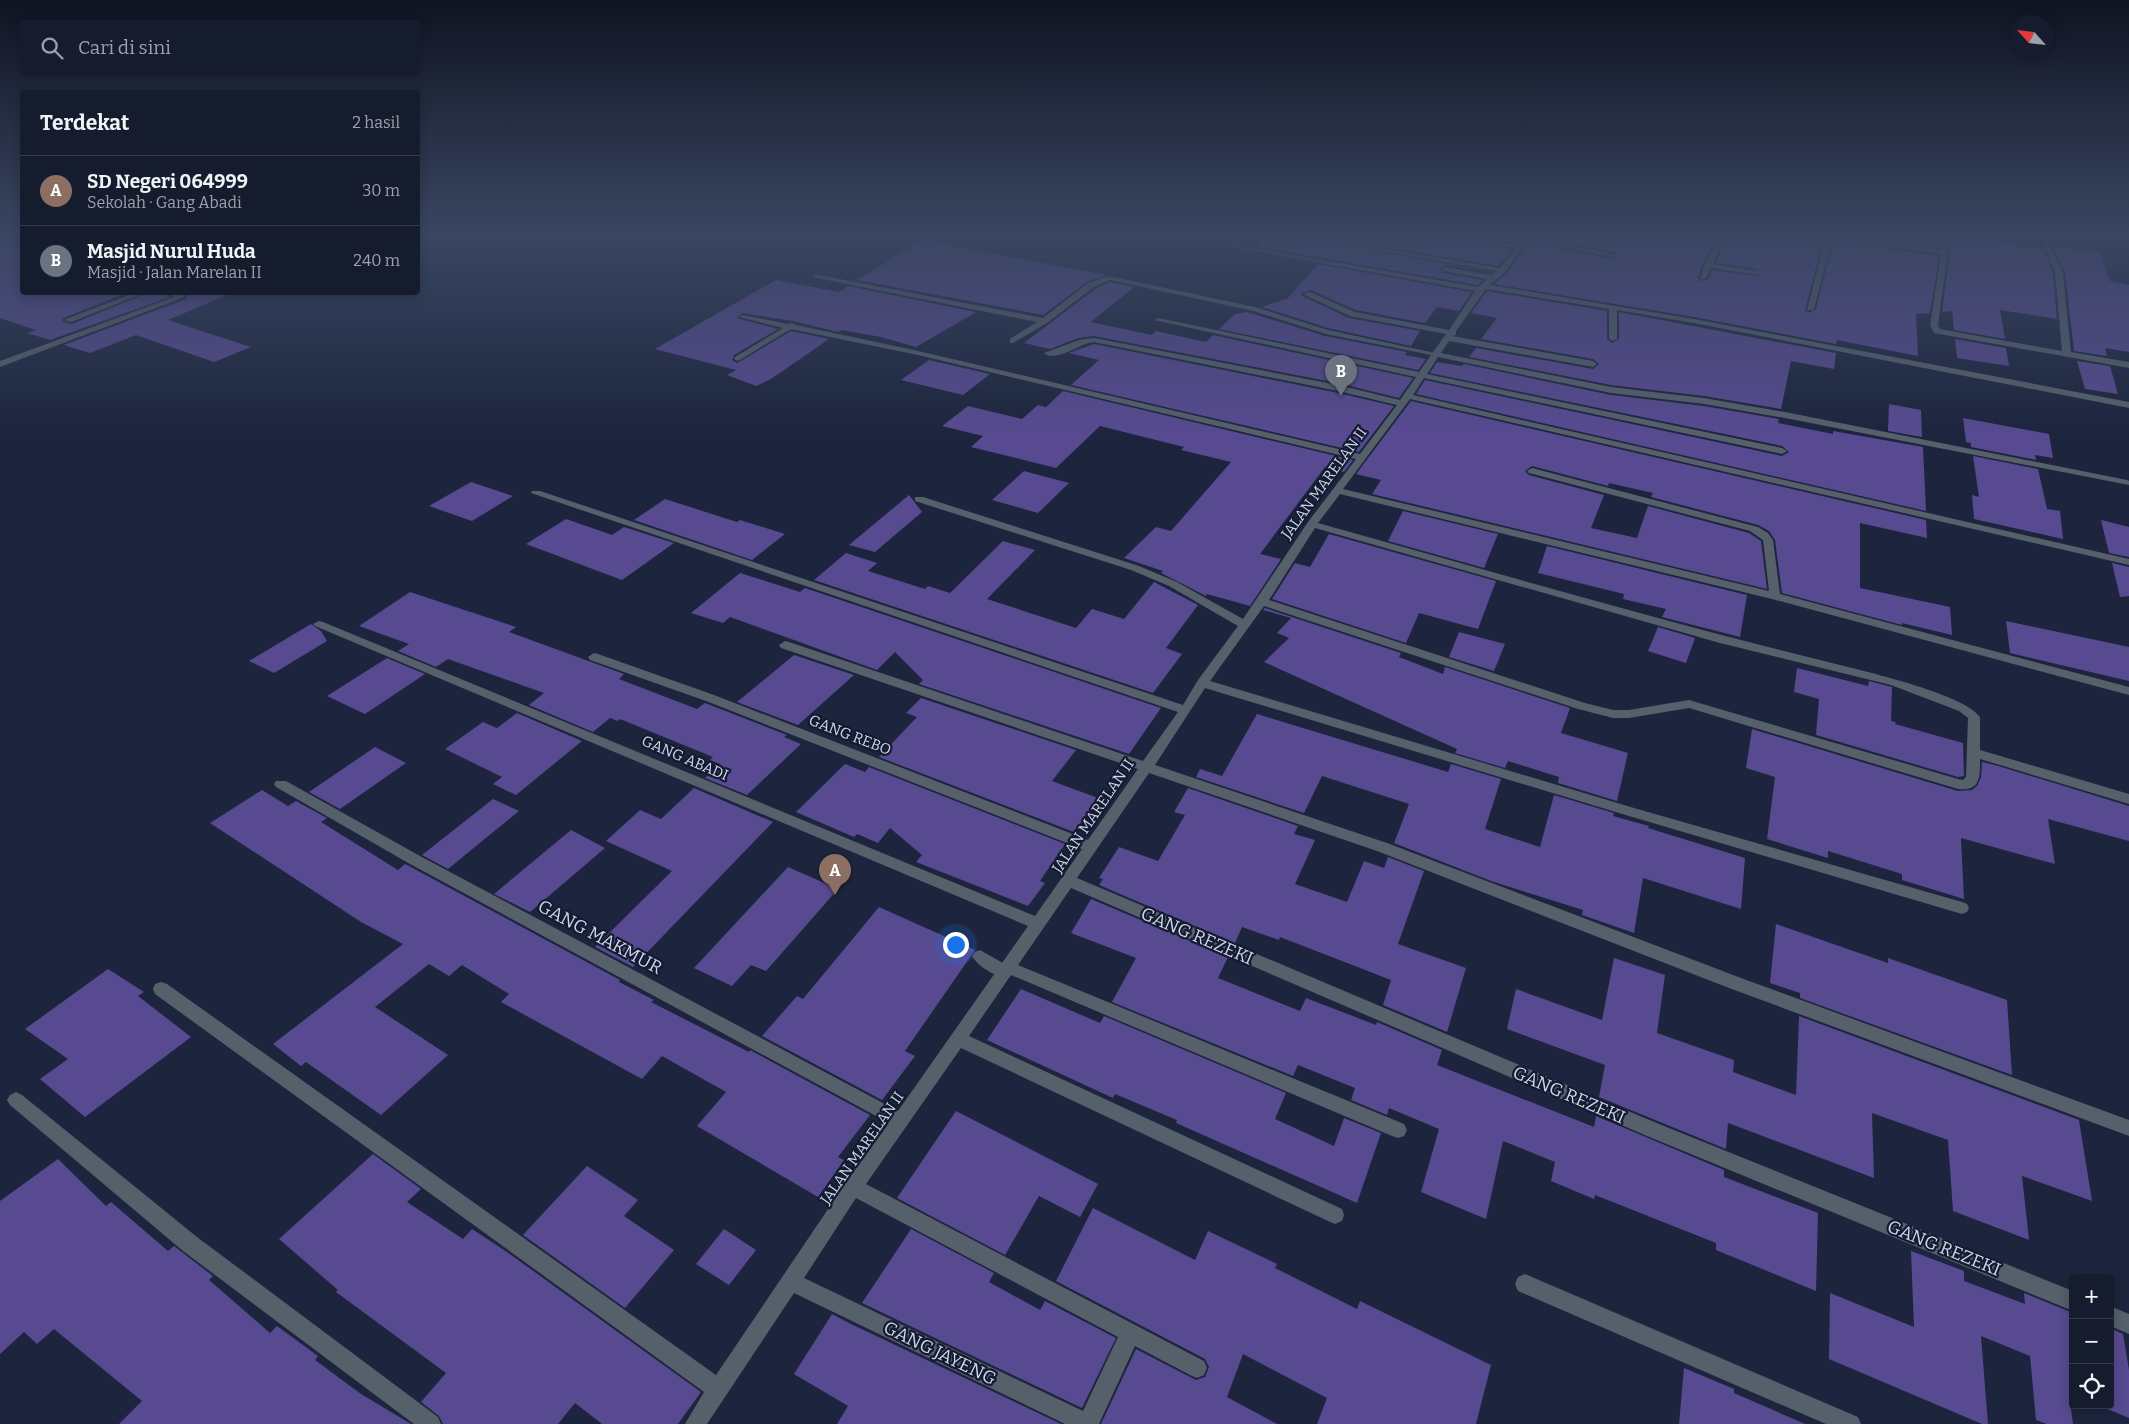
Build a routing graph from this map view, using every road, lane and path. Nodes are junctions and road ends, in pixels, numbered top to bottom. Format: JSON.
{"nodes":[{"id":1,"x":118,"y":301,"type":"edge"},
{"id":2,"x":169,"y":301,"type":"edge"},
{"id":3,"x":945,"y":301,"type":"edge"},
{"id":4,"x":1070,"y":301,"type":"edge"},
{"id":5,"x":1219,"y":301,"type":"edge"},
{"id":6,"x":1325,"y":301,"type":"edge"},
{"id":7,"x":1475,"y":301,"type":"edge"},
{"id":8,"x":1580,"y":301,"type":"edge"},
{"id":9,"x":1812,"y":301,"type":"edge"},
{"id":10,"x":1937,"y":301,"type":"edge"},
{"id":11,"x":2062,"y":301,"type":"edge"},
{"id":12,"x":1613,"y":309,"type":"junction"},
{"id":13,"x":1810,"y":309,"type":"dead end"},
{"id":14,"x":743,"y":317,"type":"dead end"},
{"id":15,"x":68,"y":320,"type":"dead end"},
{"id":16,"x":1158,"y":320,"type":"dead end"},
{"id":17,"x":1044,"y":321,"type":"junction"},
{"id":18,"x":792,"y":326,"type":"junction"},
{"id":19,"x":1450,"y":335,"type":"junction"},
{"id":20,"x":1613,"y":339,"type":"dead end"},
{"id":21,"x":1013,"y":341,"type":"dead end"},
{"id":22,"x":1048,"y":353,"type":"dead end"},
{"id":23,"x":1436,"y":354,"type":"junction"},
{"id":24,"x":2067,"y":355,"type":"junction"},
{"id":25,"x":738,"y":359,"type":"dead end"},
{"id":26,"x":0,"y":364,"type":"edge"},
{"id":27,"x":1593,"y":364,"type":"dead end"},
{"id":28,"x":2129,"y":365,"type":"edge"},
{"id":29,"x":1422,"y":374,"type":"junction"},
{"id":30,"x":1404,"y":400,"type":"junction"},
{"id":31,"x":2129,"y":405,"type":"edge"},
{"id":32,"x":1782,"y":451,"type":"dead end"},
{"id":33,"x":1363,"y":458,"type":"junction"},
{"id":34,"x":1532,"y":471,"type":"dead end"},
{"id":35,"x":2127,"y":483,"type":"dead end"},
{"id":36,"x":1338,"y":491,"type":"junction"},
{"id":37,"x":536,"y":493,"type":"dead end"},
{"id":38,"x":920,"y":499,"type":"dead end"},
{"id":39,"x":1312,"y":524,"type":"junction"},
{"id":40,"x":2129,"y":562,"type":"edge"},
{"id":41,"x":1775,"y":596,"type":"junction"},
{"id":42,"x":1262,"y":602,"type":"junction"},
{"id":43,"x":318,"y":624,"type":"dead end"},
{"id":44,"x":1243,"y":624,"type":"junction"},
{"id":45,"x":785,"y":645,"type":"dead end"},
{"id":46,"x":594,"y":657,"type":"dead end"},
{"id":47,"x":1202,"y":683,"type":"junction"},
{"id":48,"x":2129,"y":690,"type":"edge"},
{"id":49,"x":1186,"y":710,"type":"junction"},
{"id":50,"x":1974,"y":753,"type":"junction"},
{"id":51,"x":1145,"y":768,"type":"junction"},
{"id":52,"x":281,"y":784,"type":"dead end"},
{"id":53,"x":2129,"y":799,"type":"edge"},
{"id":54,"x":1092,"y":847,"type":"junction"},
{"id":55,"x":1069,"y":881,"type":"junction"},
{"id":56,"x":1962,"y":908,"type":"dead end"},
{"id":57,"x":1038,"y":924,"type":"junction"},
{"id":58,"x":980,"y":956,"type":"dead end"},
{"id":59,"x":1006,"y":969,"type":"junction"},
{"id":60,"x":161,"y":989,"type":"dead end"},
{"id":61,"x":957,"y":1038,"type":"junction"},
{"id":62,"x":16,"y":1100,"type":"dead end"},
{"id":63,"x":901,"y":1121,"type":"junction"},
{"id":64,"x":2129,"y":1128,"type":"edge"},
{"id":65,"x":1398,"y":1130,"type":"dead end"},
{"id":66,"x":853,"y":1187,"type":"junction"},
{"id":67,"x":1336,"y":1216,"type":"dead end"},
{"id":68,"x":792,"y":1282,"type":"junction"},
{"id":69,"x":1525,"y":1284,"type":"dead end"},
{"id":70,"x":2069,"y":1299,"type":"edge"},
{"id":71,"x":2114,"y":1318,"type":"edge"},
{"id":72,"x":2129,"y":1324,"type":"edge"},
{"id":73,"x":1130,"y":1334,"type":"junction"},
{"id":74,"x":1197,"y":1368,"type":"dead end"},
{"id":75,"x":719,"y":1390,"type":"junction"},
{"id":76,"x":431,"y":1424,"type":"edge"},
{"id":77,"x":695,"y":1424,"type":"edge"},
{"id":78,"x":1088,"y":1424,"type":"edge"},
{"id":79,"x":1851,"y":1424,"type":"edge"}],
"edges":[{"from":1,"to":15,"type":"street"},
{"from":2,"to":26,"type":"street"},
{"from":3,"to":17,"type":"street"},
{"from":4,"to":17,"type":"street"},
{"from":5,"to":23,"type":"street"},
{"from":6,"to":19,"type":"street"},
{"from":7,"to":19,"type":"street","name":"JALAN MARELAN II"},
{"from":8,"to":12,"type":"street"},
{"from":9,"to":13,"type":"street"},
{"from":10,"to":24,"type":"street"},
{"from":11,"to":24,"type":"street"},
{"from":12,"to":20,"type":"street"},
{"from":12,"to":31,"type":"street"},
{"from":14,"to":18,"type":"street"},
{"from":16,"to":29,"type":"street"},
{"from":17,"to":21,"type":"street"},
{"from":18,"to":25,"type":"street"},
{"from":18,"to":33,"type":"street"},
{"from":19,"to":23,"type":"street","name":"JALAN MARELAN II"},
{"from":19,"to":27,"type":"street"},
{"from":22,"to":30,"type":"street"},
{"from":23,"to":29,"type":"street","name":"JALAN MARELAN II"},
{"from":23,"to":35,"type":"street"},
{"from":24,"to":28,"type":"street"},
{"from":29,"to":30,"type":"street","name":"JALAN MARELAN II"},
{"from":29,"to":32,"type":"street"},
{"from":30,"to":33,"type":"street","name":"JALAN MARELAN II"},
{"from":30,"to":40,"type":"street"},
{"from":33,"to":36,"type":"street","name":"JALAN MARELAN II"},
{"from":34,"to":41,"type":"street"},
{"from":36,"to":39,"type":"street","name":"JALAN MARELAN II"},
{"from":36,"to":41,"type":"street"},
{"from":37,"to":49,"type":"street"},
{"from":38,"to":44,"type":"street"},
{"from":39,"to":42,"type":"street","name":"JALAN MARELAN II"},
{"from":39,"to":50,"type":"street"},
{"from":41,"to":48,"type":"street"},
{"from":42,"to":44,"type":"street","name":"JALAN MARELAN II"},
{"from":42,"to":50,"type":"street"},
{"from":43,"to":57,"type":"street","name":"GANG ABADI"},
{"from":44,"to":47,"type":"street","name":"JALAN MARELAN II"},
{"from":45,"to":51,"type":"street"},
{"from":46,"to":54,"type":"street","name":"GANG REBO"},
{"from":47,"to":49,"type":"street","name":"JALAN MARELAN II"},
{"from":47,"to":56,"type":"street"},
{"from":49,"to":51,"type":"street","name":"JALAN MARELAN II"},
{"from":50,"to":53,"type":"street"},
{"from":51,"to":54,"type":"street","name":"JALAN MARELAN II"},
{"from":51,"to":64,"type":"street"},
{"from":52,"to":63,"type":"street","name":"GANG MAKMUR"},
{"from":54,"to":55,"type":"street","name":"JALAN MARELAN II"},
{"from":55,"to":57,"type":"street","name":"JALAN MARELAN II"},
{"from":55,"to":70,"type":"street","name":"GANG REZEKI"},
{"from":57,"to":59,"type":"street","name":"JALAN MARELAN II"},
{"from":58,"to":59,"type":"street"},
{"from":59,"to":61,"type":"street","name":"JALAN MARELAN II"},
{"from":59,"to":65,"type":"street"},
{"from":60,"to":75,"type":"street"},
{"from":61,"to":63,"type":"street","name":"JALAN MARELAN II"},
{"from":61,"to":67,"type":"street"},
{"from":62,"to":76,"type":"street"},
{"from":63,"to":66,"type":"street","name":"JALAN MARELAN II"},
{"from":66,"to":68,"type":"street","name":"JALAN MARELAN II"},
{"from":66,"to":73,"type":"street"},
{"from":68,"to":75,"type":"street","name":"JALAN MARELAN II"},
{"from":68,"to":78,"type":"street","name":"GANG JAYENG"},
{"from":69,"to":79,"type":"street"},
{"from":71,"to":72,"type":"street"},
{"from":73,"to":74,"type":"street"},
{"from":73,"to":78,"type":"street"},
{"from":75,"to":77,"type":"street","name":"JALAN MARELAN II"}]}
